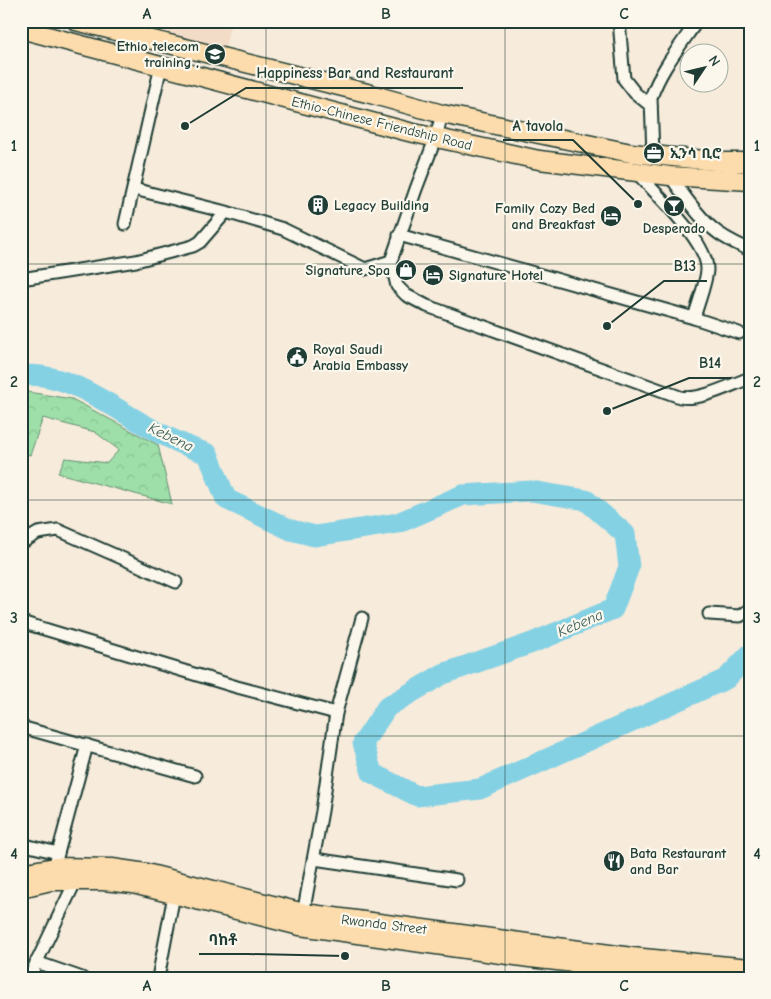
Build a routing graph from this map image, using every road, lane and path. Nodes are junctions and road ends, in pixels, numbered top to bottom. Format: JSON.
{"nodes":[{"id":1,"x":76,"y":21,"type":"edge"},
{"id":2,"x":619,"y":21,"type":"edge"},
{"id":3,"x":697,"y":21,"type":"edge"},
{"id":4,"x":21,"y":29,"type":"edge"},
{"id":5,"x":161,"y":66,"type":"junction"},
{"id":6,"x":651,"y":106,"type":"junction"},
{"id":7,"x":442,"y":114,"type":"junction"},
{"id":8,"x":436,"y":138,"type":"junction"},
{"id":9,"x":653,"y":155,"type":"junction"},
{"id":10,"x":750,"y":162,"type":"edge"},
{"id":11,"x":637,"y":173,"type":"junction"},
{"id":12,"x":670,"y":176,"type":"junction"},
{"id":13,"x":750,"y":181,"type":"edge"},
{"id":14,"x":134,"y":189,"type":"junction"},
{"id":15,"x":226,"y":212,"type":"junction"},
{"id":16,"x":125,"y":224,"type":"dead end"},
{"id":17,"x":399,"y":235,"type":"junction"},
{"id":18,"x":750,"y":250,"type":"edge"},
{"id":19,"x":391,"y":261,"type":"junction"},
{"id":20,"x":21,"y":279,"type":"edge"},
{"id":21,"x":694,"y":318,"type":"junction"},
{"id":22,"x":739,"y":334,"type":"dead end"},
{"id":23,"x":750,"y":378,"type":"edge"},
{"id":24,"x":21,"y":544,"type":"edge"},
{"id":25,"x":176,"y":582,"type":"dead end"},
{"id":26,"x":750,"y":609,"type":"edge"},
{"id":27,"x":709,"y":614,"type":"dead end"},
{"id":28,"x":362,"y":618,"type":"dead end"},
{"id":29,"x":21,"y":622,"type":"edge"},
{"id":30,"x":336,"y":713,"type":"junction"},
{"id":31,"x":21,"y":727,"type":"edge"},
{"id":32,"x":87,"y":745,"type":"junction"},
{"id":33,"x":195,"y":776,"type":"dead end"},
{"id":34,"x":21,"y":844,"type":"edge"},
{"id":35,"x":314,"y":859,"type":"junction"},
{"id":36,"x":54,"y":867,"type":"junction"},
{"id":37,"x":21,"y":873,"type":"edge"},
{"id":38,"x":76,"y":880,"type":"junction"},
{"id":39,"x":457,"y":880,"type":"dead end"},
{"id":40,"x":21,"y":888,"type":"edge"},
{"id":41,"x":174,"y":895,"type":"junction"},
{"id":42,"x":302,"y":920,"type":"junction"},
{"id":43,"x":36,"y":962,"type":"junction"},
{"id":44,"x":750,"y":968,"type":"edge"},
{"id":45,"x":657,"y":975,"type":"edge"},
{"id":46,"x":29,"y":978,"type":"edge"},
{"id":47,"x":82,"y":978,"type":"edge"},
{"id":48,"x":158,"y":978,"type":"edge"},
{"id":49,"x":709,"y":978,"type":"edge"}],
"edges":[{"from":1,"to":7,"type":"main road","name":"Ethio-Chinese Friendship Road"},
{"from":2,"to":6,"type":"street"},
{"from":3,"to":6,"type":"street"},
{"from":4,"to":5,"type":"main road","name":"Ethio-Chinese Friendship Road"},
{"from":5,"to":8,"type":"main road","name":"Ethio-Chinese Friendship Road"},
{"from":5,"to":14,"type":"street"},
{"from":6,"to":9,"type":"street"},
{"from":7,"to":8,"type":"street"},
{"from":7,"to":9,"type":"main road","name":"Ethio-Chinese Friendship Road"},
{"from":8,"to":11,"type":"main road","name":"Ethio-Chinese Friendship Road"},
{"from":8,"to":17,"type":"street"},
{"from":9,"to":10,"type":"main road","name":"Ethio-Chinese Friendship Road"},
{"from":11,"to":12,"type":"main road","name":"Ethio-Chinese Friendship Road"},
{"from":11,"to":21,"type":"street"},
{"from":12,"to":13,"type":"main road","name":"Ethio-Chinese Friendship Road"},
{"from":12,"to":18,"type":"street"},
{"from":14,"to":15,"type":"street"},
{"from":14,"to":16,"type":"street"},
{"from":15,"to":19,"type":"street"},
{"from":15,"to":20,"type":"street"},
{"from":17,"to":19,"type":"street"},
{"from":17,"to":21,"type":"street"},
{"from":19,"to":23,"type":"street"},
{"from":21,"to":22,"type":"street"},
{"from":24,"to":25,"type":"street"},
{"from":26,"to":27,"type":"street"},
{"from":28,"to":30,"type":"street"},
{"from":29,"to":30,"type":"street"},
{"from":30,"to":35,"type":"street"},
{"from":31,"to":32,"type":"street"},
{"from":32,"to":33,"type":"street"},
{"from":32,"to":36,"type":"street"},
{"from":34,"to":36,"type":"street"},
{"from":35,"to":39,"type":"street"},
{"from":35,"to":42,"type":"street"},
{"from":36,"to":37,"type":"main road","name":"Rwanda Street"},
{"from":36,"to":38,"type":"main road","name":"Rwanda Street"},
{"from":36,"to":40,"type":"main road","name":"Rwanda Street"},
{"from":36,"to":42,"type":"main road","name":"Rwanda Street"},
{"from":38,"to":41,"type":"main road","name":"Rwanda Street"},
{"from":38,"to":43,"type":"street"},
{"from":41,"to":42,"type":"main road","name":"Rwanda Street"},
{"from":41,"to":48,"type":"street"},
{"from":42,"to":44,"type":"main road","name":"Rwanda Street"},
{"from":42,"to":45,"type":"main road","name":"Rwanda Street"},
{"from":43,"to":46,"type":"street"},
{"from":43,"to":47,"type":"street"},
{"from":45,"to":49,"type":"main road","name":"Rwanda Street"}]}
